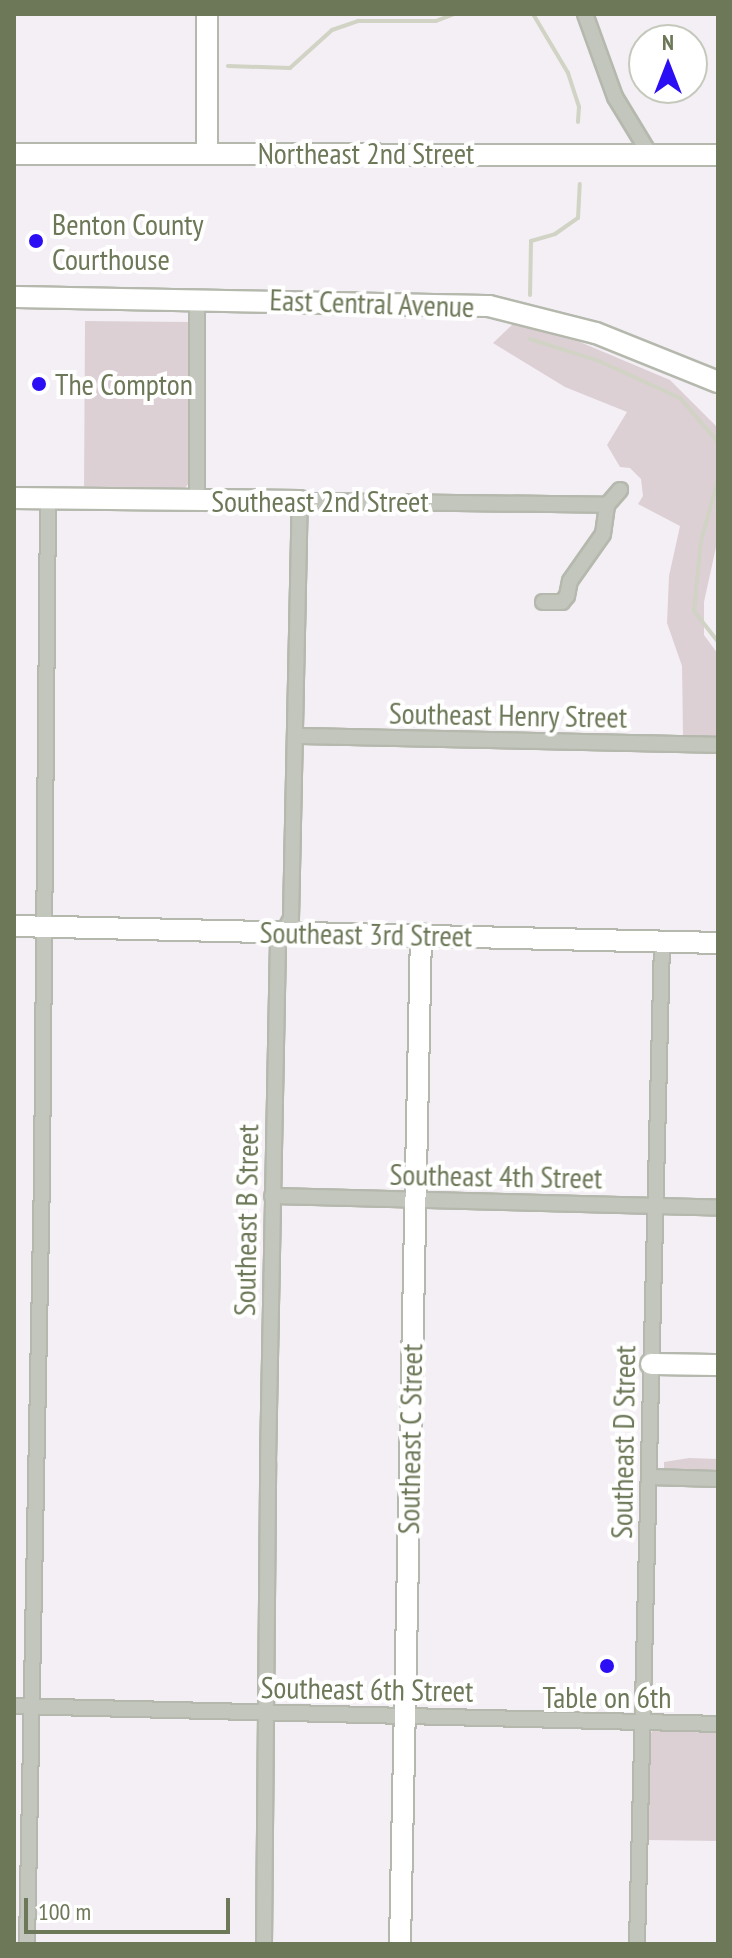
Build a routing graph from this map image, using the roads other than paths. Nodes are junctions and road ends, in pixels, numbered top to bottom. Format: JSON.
{"nodes":[{"id":1,"x":207,"y":14,"type":"edge"},
{"id":2,"x":585,"y":14,"type":"edge"},
{"id":3,"x":207,"y":153,"type":"junction"},
{"id":4,"x":649,"y":153,"type":"junction"},
{"id":5,"x":14,"y":154,"type":"edge"},
{"id":6,"x":718,"y":155,"type":"edge"},
{"id":7,"x":14,"y":297,"type":"edge"},
{"id":8,"x":197,"y":299,"type":"junction"},
{"id":9,"x":718,"y":382,"type":"edge"},
{"id":10,"x":620,"y":490,"type":"dead end"},
{"id":11,"x":14,"y":498,"type":"edge"},
{"id":12,"x":48,"y":498,"type":"junction"},
{"id":13,"x":197,"y":500,"type":"junction"},
{"id":14,"x":300,"y":501,"type":"junction"},
{"id":15,"x":607,"y":505,"type":"junction"},
{"id":16,"x":543,"y":602,"type":"dead end"},
{"id":17,"x":297,"y":736,"type":"junction"},
{"id":18,"x":718,"y":745,"type":"edge"},
{"id":19,"x":14,"y":926,"type":"edge"},
{"id":20,"x":44,"y":927,"type":"junction"},
{"id":21,"x":283,"y":932,"type":"junction"},
{"id":22,"x":421,"y":934,"type":"junction"},
{"id":23,"x":662,"y":942,"type":"junction"},
{"id":24,"x":718,"y":943,"type":"edge"},
{"id":25,"x":272,"y":1196,"type":"junction"},
{"id":26,"x":416,"y":1200,"type":"junction"},
{"id":27,"x":655,"y":1206,"type":"junction"},
{"id":28,"x":718,"y":1208,"type":"edge"},
{"id":29,"x":651,"y":1364,"type":"junction"},
{"id":30,"x":718,"y":1365,"type":"edge"},
{"id":31,"x":649,"y":1477,"type":"junction"},
{"id":32,"x":718,"y":1479,"type":"edge"},
{"id":33,"x":14,"y":1706,"type":"edge"},
{"id":34,"x":32,"y":1706,"type":"junction"},
{"id":35,"x":267,"y":1713,"type":"junction"},
{"id":36,"x":404,"y":1715,"type":"junction"},
{"id":37,"x":643,"y":1720,"type":"junction"},
{"id":38,"x":718,"y":1724,"type":"edge"},
{"id":39,"x":27,"y":1944,"type":"edge"},
{"id":40,"x":264,"y":1944,"type":"edge"},
{"id":41,"x":400,"y":1944,"type":"edge"},
{"id":42,"x":637,"y":1944,"type":"edge"}],
"edges":[{"from":1,"to":3,"type":"street"},
{"from":2,"to":4,"type":"street"},
{"from":3,"to":4,"type":"street","name":"Northeast 2nd Street"},
{"from":3,"to":5,"type":"street","name":"Northeast 2nd Street"},
{"from":4,"to":6,"type":"street","name":"Northeast 2nd Street"},
{"from":7,"to":8,"type":"street","name":"East Central Avenue"},
{"from":8,"to":9,"type":"street","name":"East Central Avenue"},
{"from":8,"to":13,"type":"street"},
{"from":10,"to":15,"type":"street"},
{"from":11,"to":12,"type":"street","name":"Southeast 2nd Street"},
{"from":12,"to":13,"type":"street","name":"Southeast 2nd Street"},
{"from":12,"to":20,"type":"street"},
{"from":13,"to":14,"type":"street","name":"Southeast 2nd Street"},
{"from":14,"to":15,"type":"street","name":"Southeast 2nd Street"},
{"from":14,"to":17,"type":"street","name":"Southeast B Street"},
{"from":15,"to":16,"type":"street"},
{"from":17,"to":18,"type":"street","name":"Southeast Henry Street"},
{"from":17,"to":21,"type":"street","name":"Southeast B Street"},
{"from":19,"to":20,"type":"street","name":"Southeast 3rd Street"},
{"from":20,"to":21,"type":"street","name":"Southeast 3rd Street"},
{"from":20,"to":34,"type":"street"},
{"from":21,"to":22,"type":"street","name":"Southeast 3rd Street"},
{"from":21,"to":25,"type":"street","name":"Southeast B Street"},
{"from":22,"to":23,"type":"street","name":"Southeast 3rd Street"},
{"from":22,"to":26,"type":"street","name":"Southeast C Street"},
{"from":23,"to":24,"type":"street","name":"Southeast 3rd Street"},
{"from":23,"to":27,"type":"street","name":"Southeast D Street"},
{"from":25,"to":26,"type":"street","name":"Southeast 4th Street"},
{"from":25,"to":35,"type":"street","name":"Southeast B Street"},
{"from":26,"to":27,"type":"street","name":"Southeast 4th Street"},
{"from":26,"to":36,"type":"street","name":"Southeast C Street"},
{"from":27,"to":28,"type":"street","name":"Southeast 4th Street"},
{"from":27,"to":29,"type":"street","name":"Southeast D Street"},
{"from":29,"to":30,"type":"street"},
{"from":29,"to":31,"type":"street","name":"Southeast D Street"},
{"from":31,"to":32,"type":"street"},
{"from":31,"to":37,"type":"street","name":"Southeast D Street"},
{"from":33,"to":34,"type":"street","name":"Southeast 6th Street"},
{"from":34,"to":35,"type":"street","name":"Southeast 6th Street"},
{"from":34,"to":39,"type":"street"},
{"from":35,"to":36,"type":"street","name":"Southeast 6th Street"},
{"from":35,"to":40,"type":"street","name":"Southeast B Street"},
{"from":36,"to":37,"type":"street","name":"Southeast 6th Street"},
{"from":36,"to":41,"type":"street","name":"Southeast C Street"},
{"from":37,"to":38,"type":"street","name":"Southeast 6th Street"},
{"from":37,"to":42,"type":"street","name":"Southeast D Street"}]}
